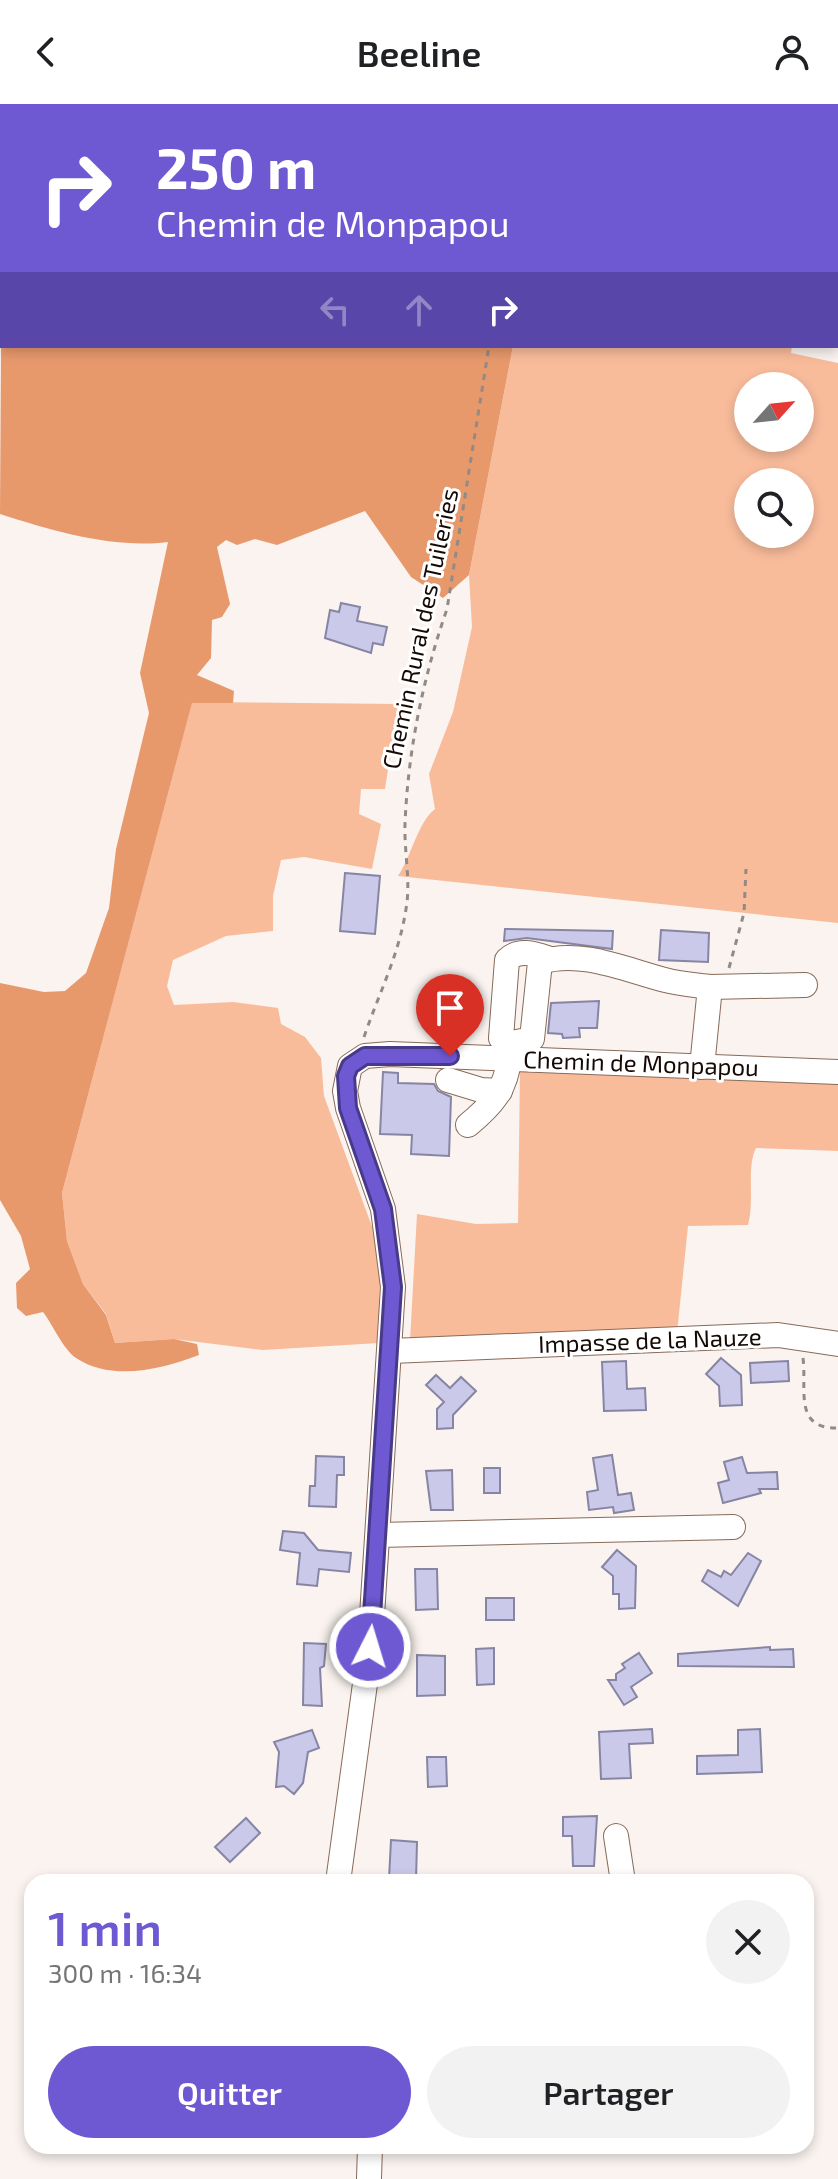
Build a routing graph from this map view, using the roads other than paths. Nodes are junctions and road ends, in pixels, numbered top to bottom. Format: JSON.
{"nodes":[{"id":1,"x":550,"y":959,"type":"dead end"},
{"id":2,"x":805,"y":985,"type":"dead end"},
{"id":3,"x":716,"y":987,"type":"junction"},
{"id":4,"x":509,"y":1059,"type":"junction"},
{"id":5,"x":702,"y":1067,"type":"junction"},
{"id":6,"x":838,"y":1072,"type":"edge"},
{"id":7,"x":448,"y":1080,"type":"dead end"},
{"id":8,"x":500,"y":1091,"type":"junction"},
{"id":9,"x":468,"y":1125,"type":"dead end"},
{"id":10,"x":838,"y":1344,"type":"edge"},
{"id":11,"x":391,"y":1351,"type":"junction"},
{"id":12,"x":733,"y":1527,"type":"dead end"},
{"id":13,"x":378,"y":1535,"type":"junction"},
{"id":14,"x":616,"y":1836,"type":"dead end"},
{"id":15,"x":339,"y":1874,"type":"edge"},
{"id":16,"x":622,"y":1874,"type":"edge"},
{"id":17,"x":370,"y":2154,"type":"edge"},
{"id":18,"x":369,"y":2179,"type":"edge"}],
"edges":[{"from":1,"to":3,"type":"street"},
{"from":2,"to":3,"type":"street"},
{"from":3,"to":5,"type":"street"},
{"from":4,"to":5,"type":"street","name":"Chemin de Monpapou"},
{"from":4,"to":8,"type":"street"},
{"from":4,"to":11,"type":"street","name":"Chemin de Monpapou"},
{"from":5,"to":6,"type":"street","name":"Chemin de Monpapou"},
{"from":7,"to":8,"type":"street"},
{"from":8,"to":9,"type":"street"},
{"from":10,"to":11,"type":"street","name":"Impasse de la Nauze"},
{"from":11,"to":13,"type":"street"},
{"from":12,"to":13,"type":"street"},
{"from":13,"to":15,"type":"street"},
{"from":14,"to":16,"type":"street"},
{"from":17,"to":18,"type":"street"}]}
